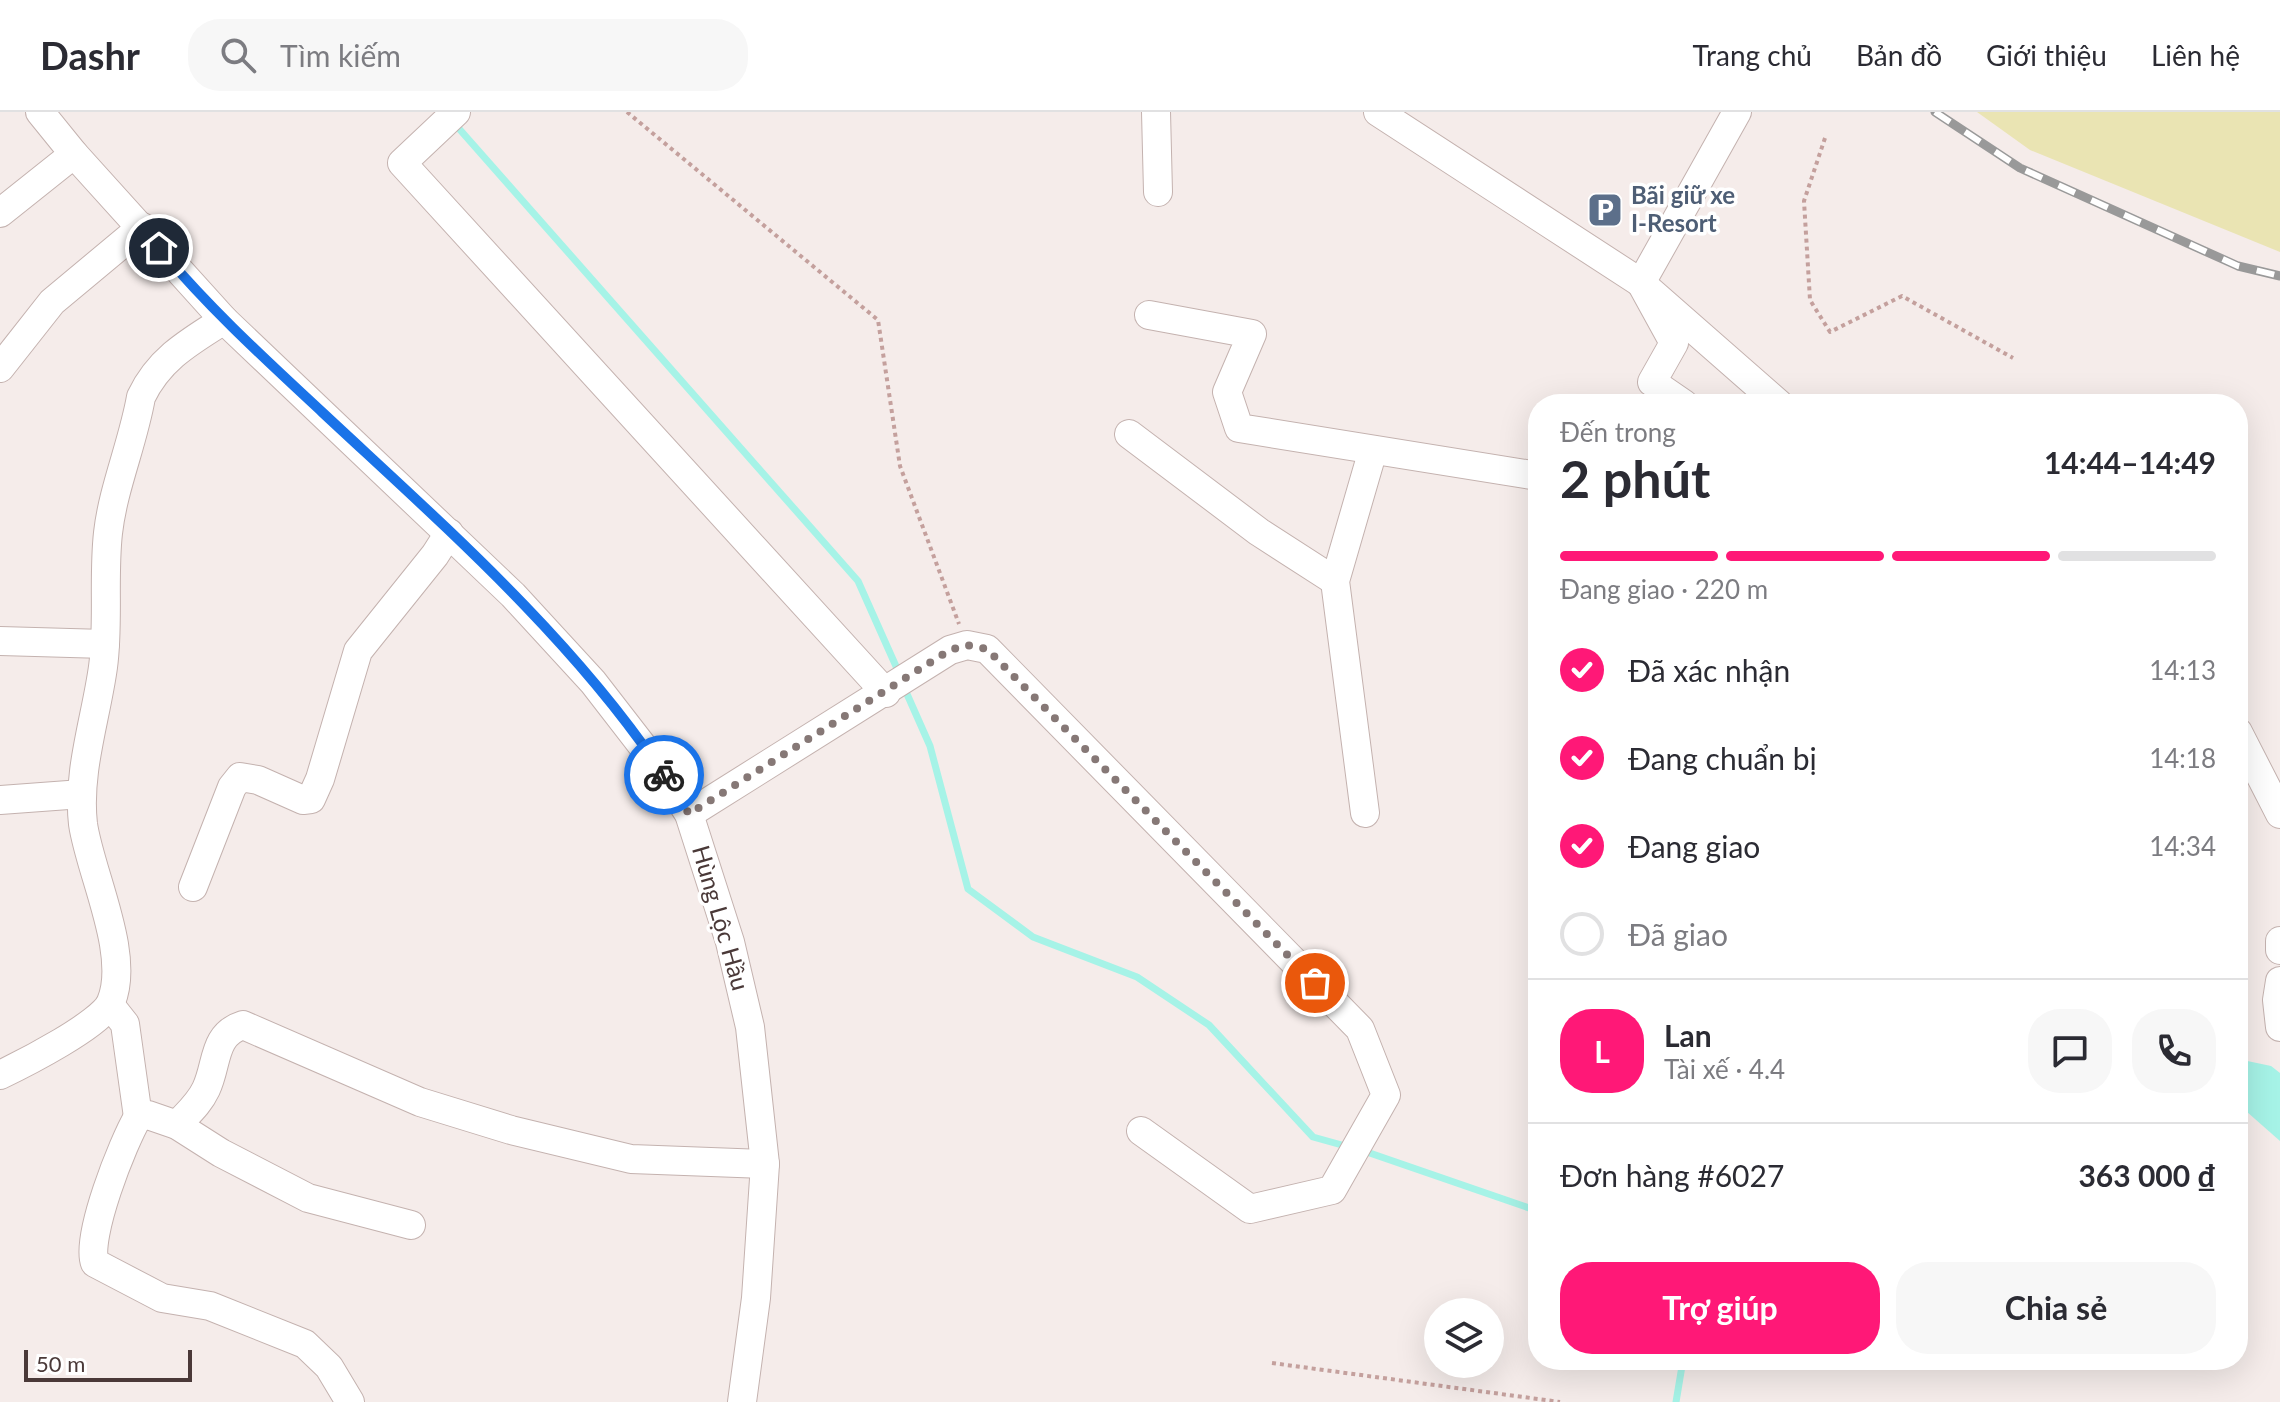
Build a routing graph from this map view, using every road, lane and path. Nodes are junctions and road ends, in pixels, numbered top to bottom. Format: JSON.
{"nodes":[{"id":1,"x":40,"y":112,"type":"edge"},
{"id":2,"x":456,"y":112,"type":"edge"},
{"id":3,"x":627,"y":112,"type":"edge"},
{"id":4,"x":1156,"y":112,"type":"edge"},
{"id":5,"x":1378,"y":112,"type":"edge"},
{"id":6,"x":1737,"y":112,"type":"edge"},
{"id":7,"x":1825,"y":138,"type":"dead end"},
{"id":8,"x":74,"y":154,"type":"junction"},
{"id":9,"x":1158,"y":192,"type":"dead end"},
{"id":10,"x":0,"y":213,"type":"edge"},
{"id":11,"x":142,"y":227,"type":"junction"},
{"id":12,"x":1641,"y":283,"type":"junction"},
{"id":13,"x":1149,"y":315,"type":"dead end"},
{"id":14,"x":224,"y":320,"type":"junction"},
{"id":15,"x":2013,"y":358,"type":"dead end"},
{"id":16,"x":0,"y":368,"type":"edge"},
{"id":17,"x":1669,"y":394,"type":"edge"},
{"id":18,"x":1768,"y":394,"type":"edge"},
{"id":19,"x":1129,"y":434,"type":"dead end"},
{"id":20,"x":1373,"y":450,"type":"junction"},
{"id":21,"x":1528,"y":474,"type":"edge"},
{"id":22,"x":449,"y":533,"type":"junction"},
{"id":23,"x":1335,"y":581,"type":"junction"},
{"id":24,"x":0,"y":641,"type":"edge"},
{"id":25,"x":105,"y":644,"type":"junction"},
{"id":26,"x":958,"y":648,"type":"junction"},
{"id":27,"x":886,"y":693,"type":"junction"},
{"id":28,"x":2248,"y":752,"type":"edge"},
{"id":29,"x":82,"y":794,"type":"junction"},
{"id":30,"x":0,"y":800,"type":"edge"},
{"id":31,"x":1365,"y":813,"type":"dead end"},
{"id":32,"x":689,"y":814,"type":"junction"},
{"id":33,"x":2280,"y":814,"type":"edge"},
{"id":34,"x":193,"y":887,"type":"dead end"},
{"id":35,"x":2280,"y":941,"type":"edge"},
{"id":36,"x":2280,"y":950,"type":"edge"},
{"id":37,"x":2280,"y":981,"type":"edge"},
{"id":38,"x":110,"y":1005,"type":"junction"},
{"id":39,"x":2280,"y":1027,"type":"edge"},
{"id":40,"x":0,"y":1075,"type":"edge"},
{"id":41,"x":138,"y":1117,"type":"junction"},
{"id":42,"x":177,"y":1125,"type":"junction"},
{"id":43,"x":1141,"y":1131,"type":"dead end"},
{"id":44,"x":765,"y":1164,"type":"junction"},
{"id":45,"x":411,"y":1225,"type":"dead end"},
{"id":46,"x":1272,"y":1363,"type":"dead end"},
{"id":47,"x":350,"y":1402,"type":"edge"},
{"id":48,"x":742,"y":1402,"type":"edge"},
{"id":49,"x":1560,"y":1402,"type":"edge"}],
"edges":[{"from":1,"to":8,"type":"street","name":"Hùng Lộc Hầu"},
{"from":2,"to":27,"type":"street"},
{"from":3,"to":26,"type":"path"},
{"from":4,"to":9,"type":"street"},
{"from":5,"to":12,"type":"street"},
{"from":6,"to":12,"type":"street"},
{"from":7,"to":15,"type":"path"},
{"from":8,"to":10,"type":"street"},
{"from":8,"to":11,"type":"street","name":"Hùng Lộc Hầu"},
{"from":11,"to":14,"type":"street","name":"Hùng Lộc Hầu"},
{"from":11,"to":16,"type":"street"},
{"from":12,"to":17,"type":"street"},
{"from":12,"to":18,"type":"street"},
{"from":13,"to":20,"type":"street"},
{"from":14,"to":22,"type":"street","name":"Hùng Lộc Hầu"},
{"from":14,"to":25,"type":"street"},
{"from":19,"to":23,"type":"street"},
{"from":20,"to":21,"type":"street"},
{"from":20,"to":23,"type":"street"},
{"from":22,"to":32,"type":"street","name":"Hùng Lộc Hầu"},
{"from":22,"to":34,"type":"street"},
{"from":23,"to":31,"type":"street"},
{"from":24,"to":25,"type":"street"},
{"from":25,"to":29,"type":"street"},
{"from":26,"to":27,"type":"street"},
{"from":26,"to":43,"type":"street"},
{"from":27,"to":32,"type":"street"},
{"from":28,"to":33,"type":"street"},
{"from":29,"to":30,"type":"street"},
{"from":29,"to":38,"type":"street"},
{"from":32,"to":44,"type":"street","name":"Hùng Lộc Hầu"},
{"from":35,"to":36,"type":"street"},
{"from":37,"to":39,"type":"street"},
{"from":38,"to":40,"type":"street"},
{"from":38,"to":41,"type":"street"},
{"from":41,"to":42,"type":"street"},
{"from":41,"to":47,"type":"street"},
{"from":42,"to":44,"type":"street"},
{"from":42,"to":45,"type":"street"},
{"from":44,"to":48,"type":"street","name":"Hùng Lộc Hầu"},
{"from":46,"to":49,"type":"path"}]}
